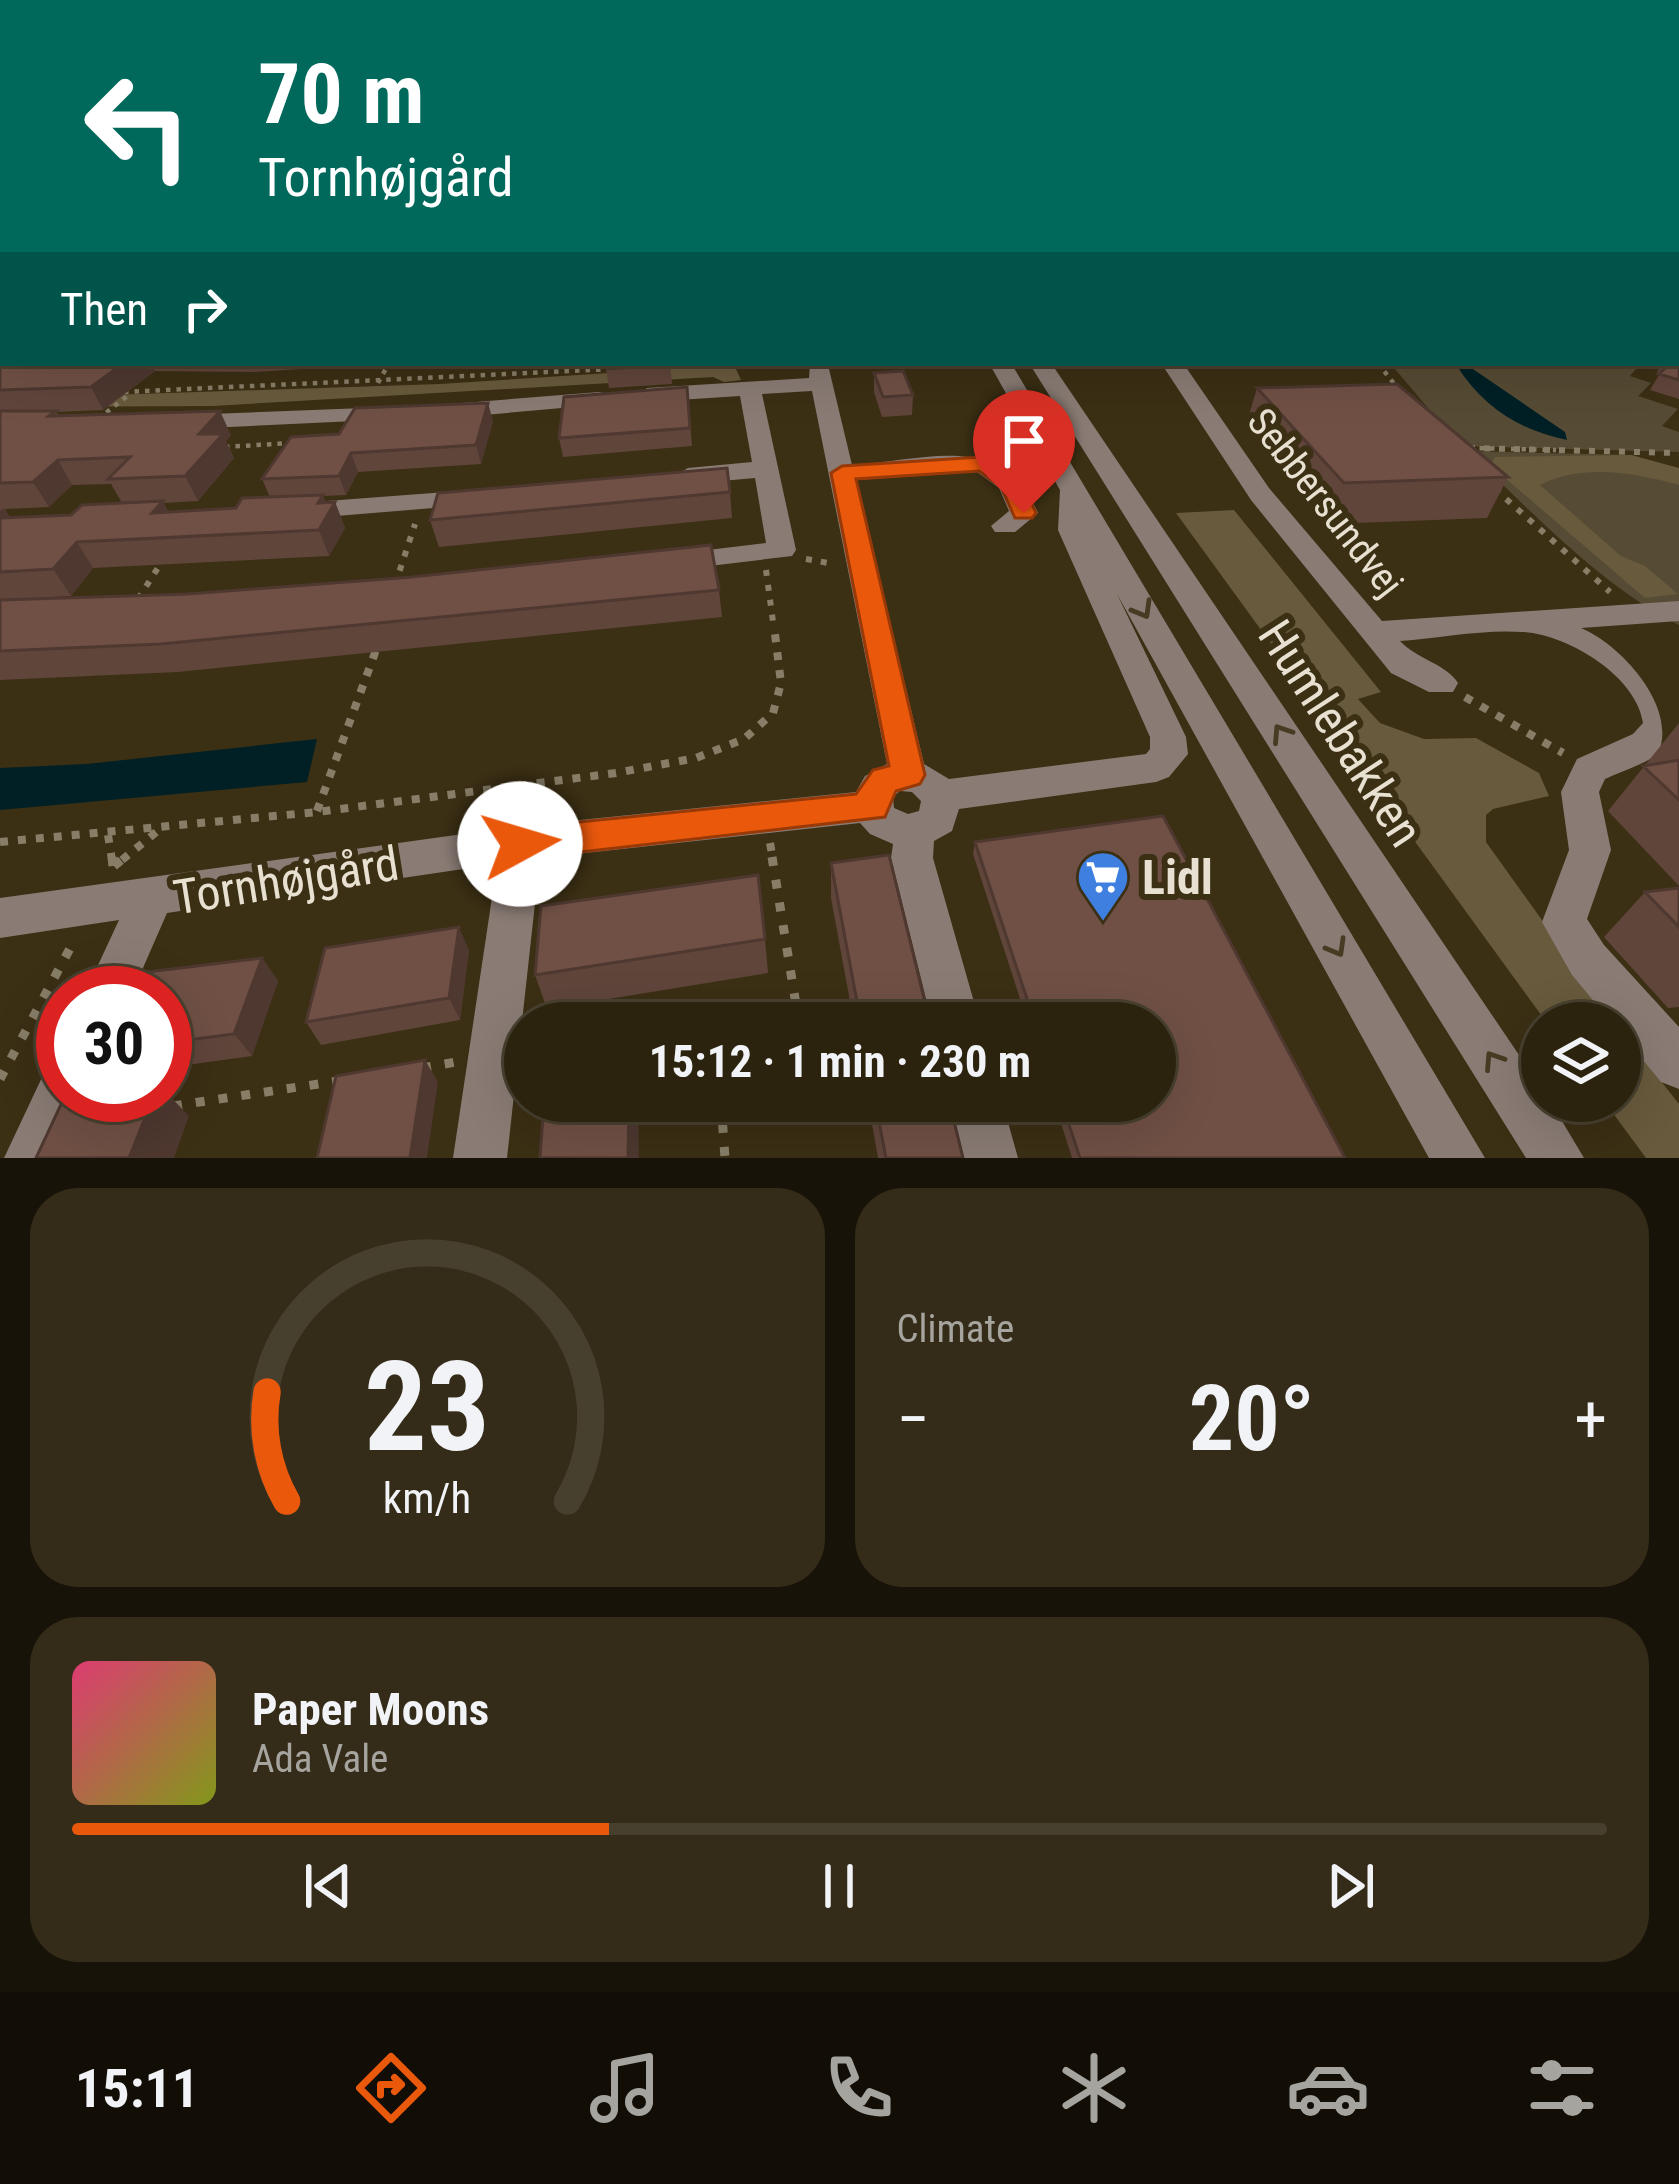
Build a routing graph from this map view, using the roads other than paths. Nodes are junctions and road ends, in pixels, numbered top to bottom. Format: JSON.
{"nodes":[{"id":1,"x":1002,"y":366,"type":"edge"},
{"id":2,"x":1042,"y":366,"type":"edge"},
{"id":3,"x":1174,"y":366,"type":"edge"},
{"id":4,"x":819,"y":373,"type":"edge"},
{"id":5,"x":749,"y":388,"type":"junction"},
{"id":6,"x":156,"y":423,"type":"edge"},
{"id":7,"x":764,"y":469,"type":"junction"},
{"id":8,"x":842,"y":473,"type":"junction"},
{"id":9,"x":650,"y":480,"type":"edge"},
{"id":10,"x":1073,"y":488,"type":"junction"},
{"id":11,"x":490,"y":496,"type":"edge"},
{"id":12,"x":268,"y":512,"type":"edge"},
{"id":13,"x":1005,"y":526,"type":"dead end"},
{"id":14,"x":645,"y":564,"type":"edge"},
{"id":15,"x":1679,"y":611,"type":"edge"},
{"id":16,"x":1523,"y":620,"type":"junction"},
{"id":17,"x":1374,"y":632,"type":"junction"},
{"id":18,"x":1442,"y":683,"type":"road end"},
{"id":19,"x":925,"y":785,"type":"junction"},
{"id":20,"x":872,"y":806,"type":"junction"},
{"id":21,"x":914,"y":832,"type":"junction"},
{"id":22,"x":520,"y":844,"type":"junction"},
{"id":23,"x":152,"y":898,"type":"junction"},
{"id":24,"x":0,"y":918,"type":"edge"},
{"id":25,"x":121,"y":966,"type":"edge"},
{"id":26,"x":950,"y":1002,"type":"edge"},
{"id":27,"x":1679,"y":1064,"type":"edge"},
{"id":28,"x":48,"y":1122,"type":"edge"},
{"id":29,"x":982,"y":1122,"type":"edge"},
{"id":30,"x":31,"y":1158,"type":"edge"},
{"id":31,"x":481,"y":1158,"type":"edge"},
{"id":32,"x":992,"y":1158,"type":"edge"},
{"id":33,"x":1458,"y":1158,"type":"edge"},
{"id":34,"x":1557,"y":1158,"type":"edge"}],
"edges":[{"from":1,"to":10,"type":"street"},
{"from":34,"to":2,"type":"street","name":"Humlebakken","one_way":true},
{"from":3,"to":17,"type":"street","name":"Sebbersundvej"},
{"from":4,"to":5,"type":"street"},
{"from":4,"to":8,"type":"street"},
{"from":5,"to":6,"type":"street"},
{"from":5,"to":7,"type":"street"},
{"from":7,"to":9,"type":"street"},
{"from":7,"to":14,"type":"street"},
{"from":8,"to":13,"type":"street"},
{"from":8,"to":19,"type":"street"},
{"from":10,"to":19,"type":"street"},
{"from":10,"to":33,"type":"street","one_way":true},
{"from":11,"to":12,"type":"street"},
{"from":15,"to":16,"type":"street","name":"Sebbersundvej"},
{"from":16,"to":17,"type":"street","name":"Sebbersundvej"},
{"from":16,"to":27,"type":"street"},
{"from":17,"to":18,"type":"street","name":"Sebbersundvej"},
{"from":19,"to":20,"type":"street"},
{"from":19,"to":21,"type":"street"},
{"from":20,"to":21,"type":"street"},
{"from":20,"to":22,"type":"street","name":"Tornhøjgård"},
{"from":21,"to":26,"type":"street"},
{"from":22,"to":23,"type":"street","name":"Tornhøjgård"},
{"from":22,"to":31,"type":"street"},
{"from":23,"to":24,"type":"street"},
{"from":23,"to":25,"type":"street","name":"Tornhøjgård"},
{"from":28,"to":30,"type":"street"},
{"from":29,"to":32,"type":"street"}]}
